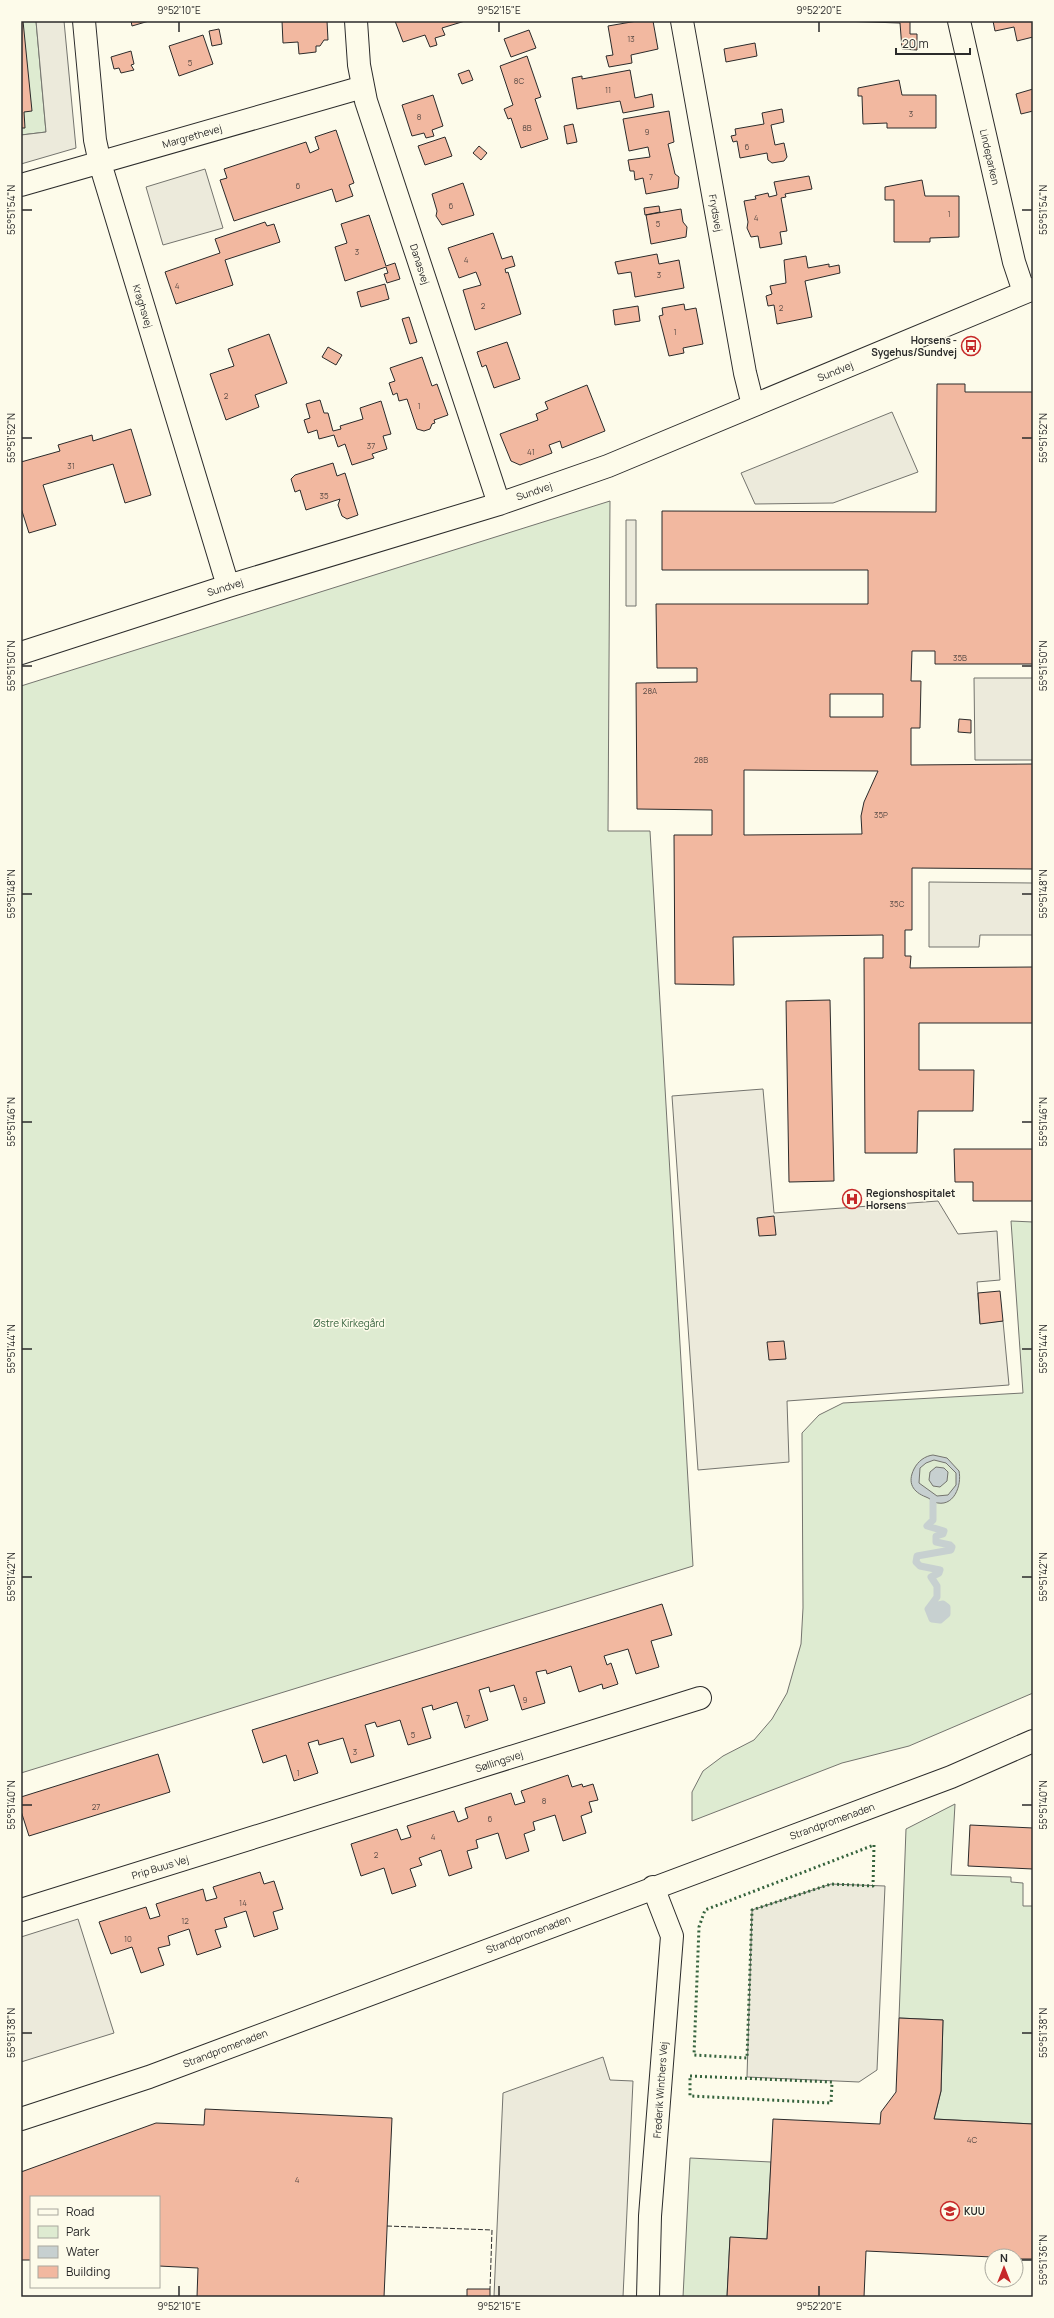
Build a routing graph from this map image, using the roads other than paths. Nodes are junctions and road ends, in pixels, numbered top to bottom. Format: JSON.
{"nodes":[{"id":1,"x":84,"y":21,"type":"edge"},
{"id":2,"x":356,"y":21,"type":"edge"},
{"id":3,"x":682,"y":21,"type":"edge"},
{"id":4,"x":959,"y":21,"type":"edge"},
{"id":5,"x":363,"y":87,"type":"junction"},
{"id":6,"x":100,"y":163,"type":"junction"},
{"id":7,"x":21,"y":185,"type":"edge"},
{"id":8,"x":1029,"y":291,"type":"edge"},
{"id":9,"x":753,"y":405,"type":"junction"},
{"id":10,"x":500,"y":504,"type":"junction"},
{"id":11,"x":228,"y":586,"type":"junction"},
{"id":12,"x":21,"y":653,"type":"edge"},
{"id":13,"x":700,"y":1698,"type":"dead end"},
{"id":14,"x":1033,"y":1741,"type":"edge"},
{"id":15,"x":298,"y":1824,"type":"joint"},
{"id":16,"x":653,"y":1887,"type":"junction"},
{"id":17,"x":21,"y":1910,"type":"edge"},
{"id":18,"x":21,"y":2119,"type":"edge"},
{"id":19,"x":648,"y":2297,"type":"edge"}],
"edges":[{"from":1,"to":6,"type":"street","name":"Kraghsvej"},
{"from":2,"to":5,"type":"street","name":"Danasvej"},
{"from":3,"to":9,"type":"street","name":"Frydsvej"},
{"from":4,"to":8,"type":"street","name":"Lindeparken"},
{"from":5,"to":6,"type":"street","name":"Margrethevej"},
{"from":5,"to":10,"type":"street","name":"Danasvej"},
{"from":6,"to":7,"type":"street","name":"Margrethevej"},
{"from":6,"to":11,"type":"street","name":"Kraghsvej"},
{"from":8,"to":9,"type":"street","name":"Sundvej"},
{"from":9,"to":10,"type":"street","name":"Sundvej"},
{"from":10,"to":11,"type":"street","name":"Sundvej"},
{"from":11,"to":12,"type":"street","name":"Sundvej"},
{"from":13,"to":15,"type":"street","name":"Søllingsvej"},
{"from":14,"to":16,"type":"street","name":"Strandpromenaden"},
{"from":15,"to":17,"type":"street","name":"Prip Buus Vej"},
{"from":16,"to":18,"type":"street","name":"Strandpromenaden"},
{"from":16,"to":19,"type":"street","name":"Frederik Winthers Vej"}]}
